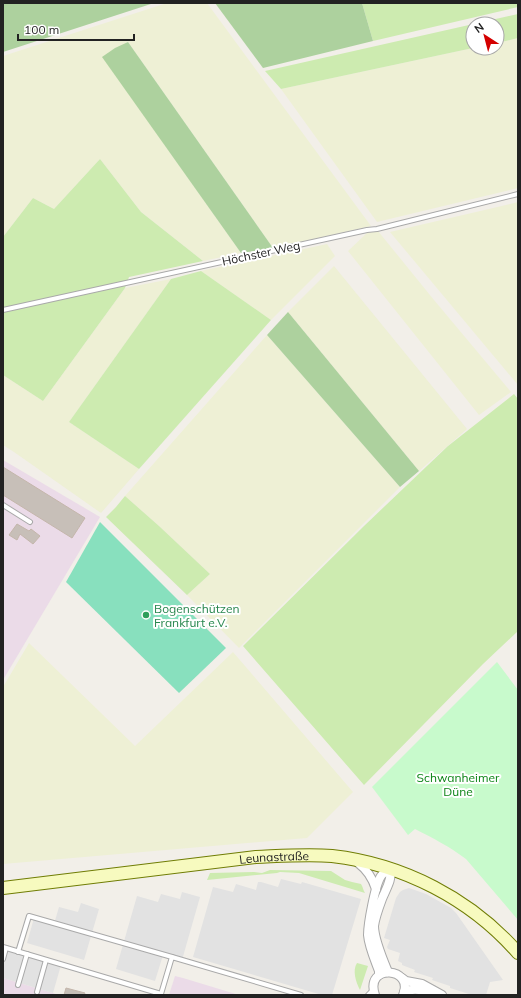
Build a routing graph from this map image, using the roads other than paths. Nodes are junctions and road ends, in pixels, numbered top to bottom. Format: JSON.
{"nodes":[{"id":1,"x":518,"y":194,"type":"edge"},
{"id":2,"x":3,"y":310,"type":"edge"},
{"id":3,"x":3,"y":504,"type":"edge"},
{"id":4,"x":30,"y":522,"type":"dead end"},
{"id":5,"x":355,"y":860,"type":"junction"},
{"id":6,"x":391,"y":869,"type":"junction"},
{"id":7,"x":3,"y":888,"type":"edge"},
{"id":8,"x":376,"y":888,"type":"junction"},
{"id":9,"x":5,"y":948,"type":"edge"},
{"id":10,"x":18,"y":952,"type":"junction"},
{"id":11,"x":518,"y":952,"type":"edge"},
{"id":12,"x":26,"y":954,"type":"junction"},
{"id":13,"x":172,"y":957,"type":"junction"},
{"id":14,"x":3,"y":959,"type":"edge"},
{"id":15,"x":46,"y":960,"type":"junction"},
{"id":16,"x":388,"y":972,"type":"junction"},
{"id":17,"x":378,"y":975,"type":"junction"},
{"id":18,"x":402,"y":978,"type":"junction"},
{"id":19,"x":18,"y":985,"type":"dead end"},
{"id":20,"x":37,"y":992,"type":"dead end"},
{"id":21,"x":372,"y":993,"type":"edge"},
{"id":22,"x":403,"y":994,"type":"edge"},
{"id":23,"x":162,"y":995,"type":"edge"},
{"id":24,"x":301,"y":995,"type":"edge"},
{"id":25,"x":441,"y":995,"type":"edge"}],
"edges":[{"from":1,"to":2,"type":"lane","name":"Höchster Weg"},
{"from":3,"to":4,"type":"lane"},
{"from":5,"to":6,"type":"main road","name":"Leunastraße"},
{"from":5,"to":7,"type":"main road","name":"Leunastraße"},
{"from":5,"to":8,"type":"street"},
{"from":6,"to":8,"type":"street"},
{"from":6,"to":11,"type":"main road","name":"Leunastraße"},
{"from":6,"to":16,"type":"street"},
{"from":8,"to":17,"type":"street"},
{"from":9,"to":10,"type":"lane"},
{"from":9,"to":14,"type":"lane"},
{"from":10,"to":12,"type":"lane"},
{"from":10,"to":13,"type":"lane"},
{"from":12,"to":15,"type":"lane"},
{"from":12,"to":19,"type":"lane"},
{"from":13,"to":23,"type":"lane"},
{"from":13,"to":24,"type":"lane"},
{"from":15,"to":20,"type":"lane"},
{"from":15,"to":23,"type":"lane"},
{"from":16,"to":17,"type":"street"},
{"from":16,"to":18,"type":"street"},
{"from":17,"to":21,"type":"street"},
{"from":18,"to":22,"type":"street"},
{"from":18,"to":25,"type":"street"},
{"from":22,"to":25,"type":"street"}]}
